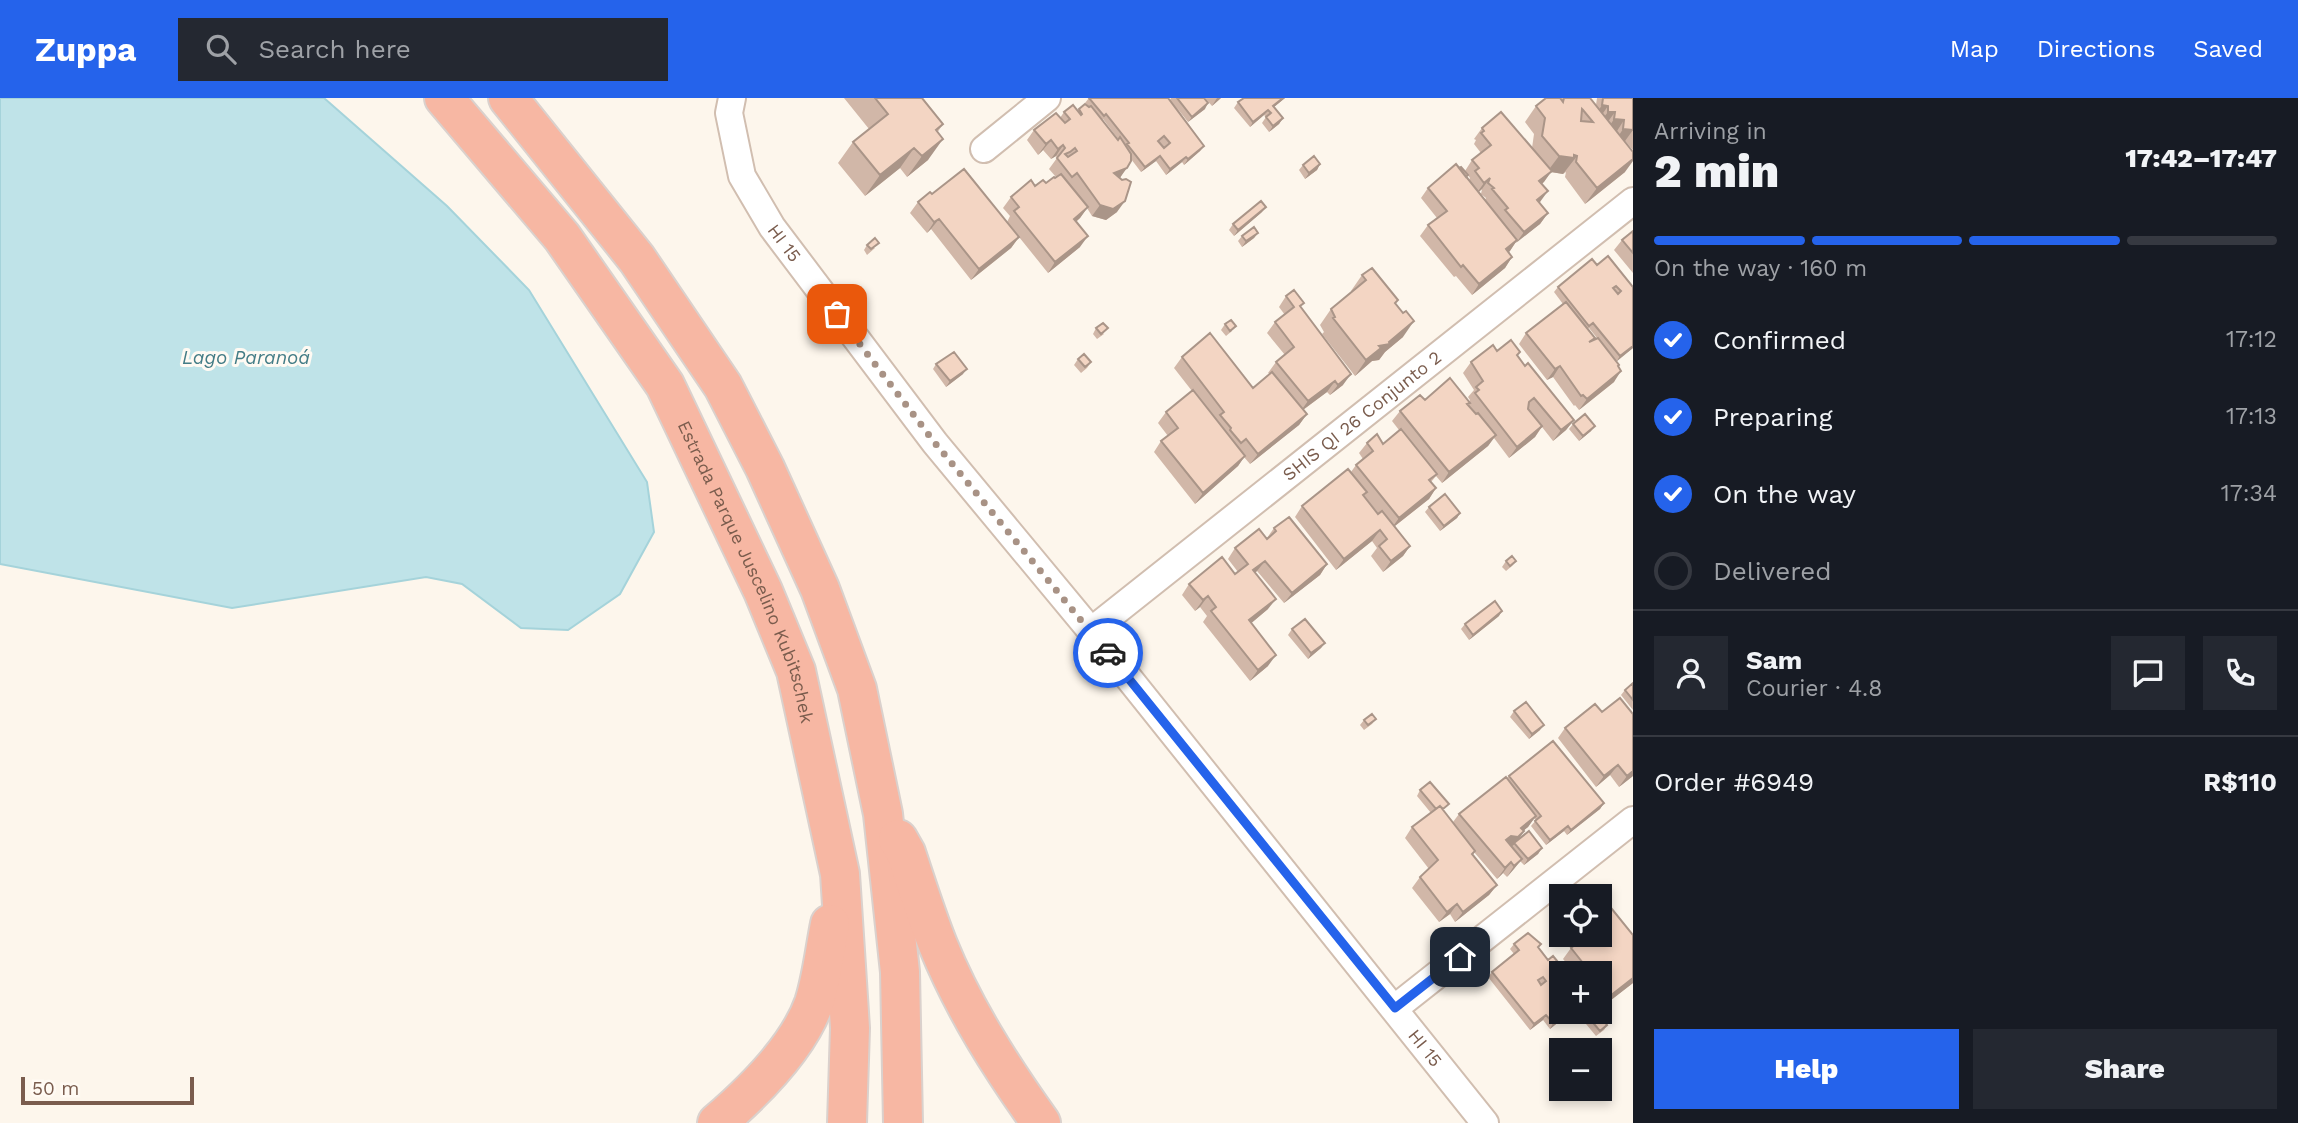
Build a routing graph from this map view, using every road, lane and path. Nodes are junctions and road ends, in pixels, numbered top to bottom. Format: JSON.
{"nodes":[{"id":1,"x":444,"y":98,"type":"edge"},
{"id":2,"x":508,"y":98,"type":"edge"},
{"id":3,"x":732,"y":98,"type":"edge"},
{"id":4,"x":1047,"y":98,"type":"edge"},
{"id":5,"x":984,"y":149,"type":"dead end"},
{"id":6,"x":1633,"y":201,"type":"edge"},
{"id":7,"x":1091,"y":631,"type":"junction"},
{"id":8,"x":883,"y":814,"type":"junction"},
{"id":9,"x":1633,"y":820,"type":"edge"},
{"id":10,"x":840,"y":874,"type":"junction"},
{"id":11,"x":1395,"y":1008,"type":"junction"},
{"id":12,"x":716,"y":1123,"type":"edge"},
{"id":13,"x":847,"y":1123,"type":"edge"},
{"id":14,"x":904,"y":1123,"type":"edge"},
{"id":15,"x":1041,"y":1123,"type":"edge"},
{"id":16,"x":1485,"y":1123,"type":"edge"}],
"edges":[{"from":1,"to":10,"type":"highway","name":"Estrada Parque Juscelino Kubitschek"},
{"from":2,"to":8,"type":"highway"},
{"from":3,"to":7,"type":"street","name":"HI 15"},
{"from":4,"to":5,"type":"street"},
{"from":6,"to":7,"type":"street","name":"SHIS QI 26 Conjunto 2"},
{"from":7,"to":11,"type":"street","name":"HI 15"},
{"from":8,"to":14,"type":"highway"},
{"from":8,"to":15,"type":"highway"},
{"from":9,"to":11,"type":"street"},
{"from":10,"to":12,"type":"highway"},
{"from":10,"to":13,"type":"highway","name":"Estrada Parque Juscelino Kubitschek"},
{"from":11,"to":16,"type":"street","name":"HI 15"}]}
